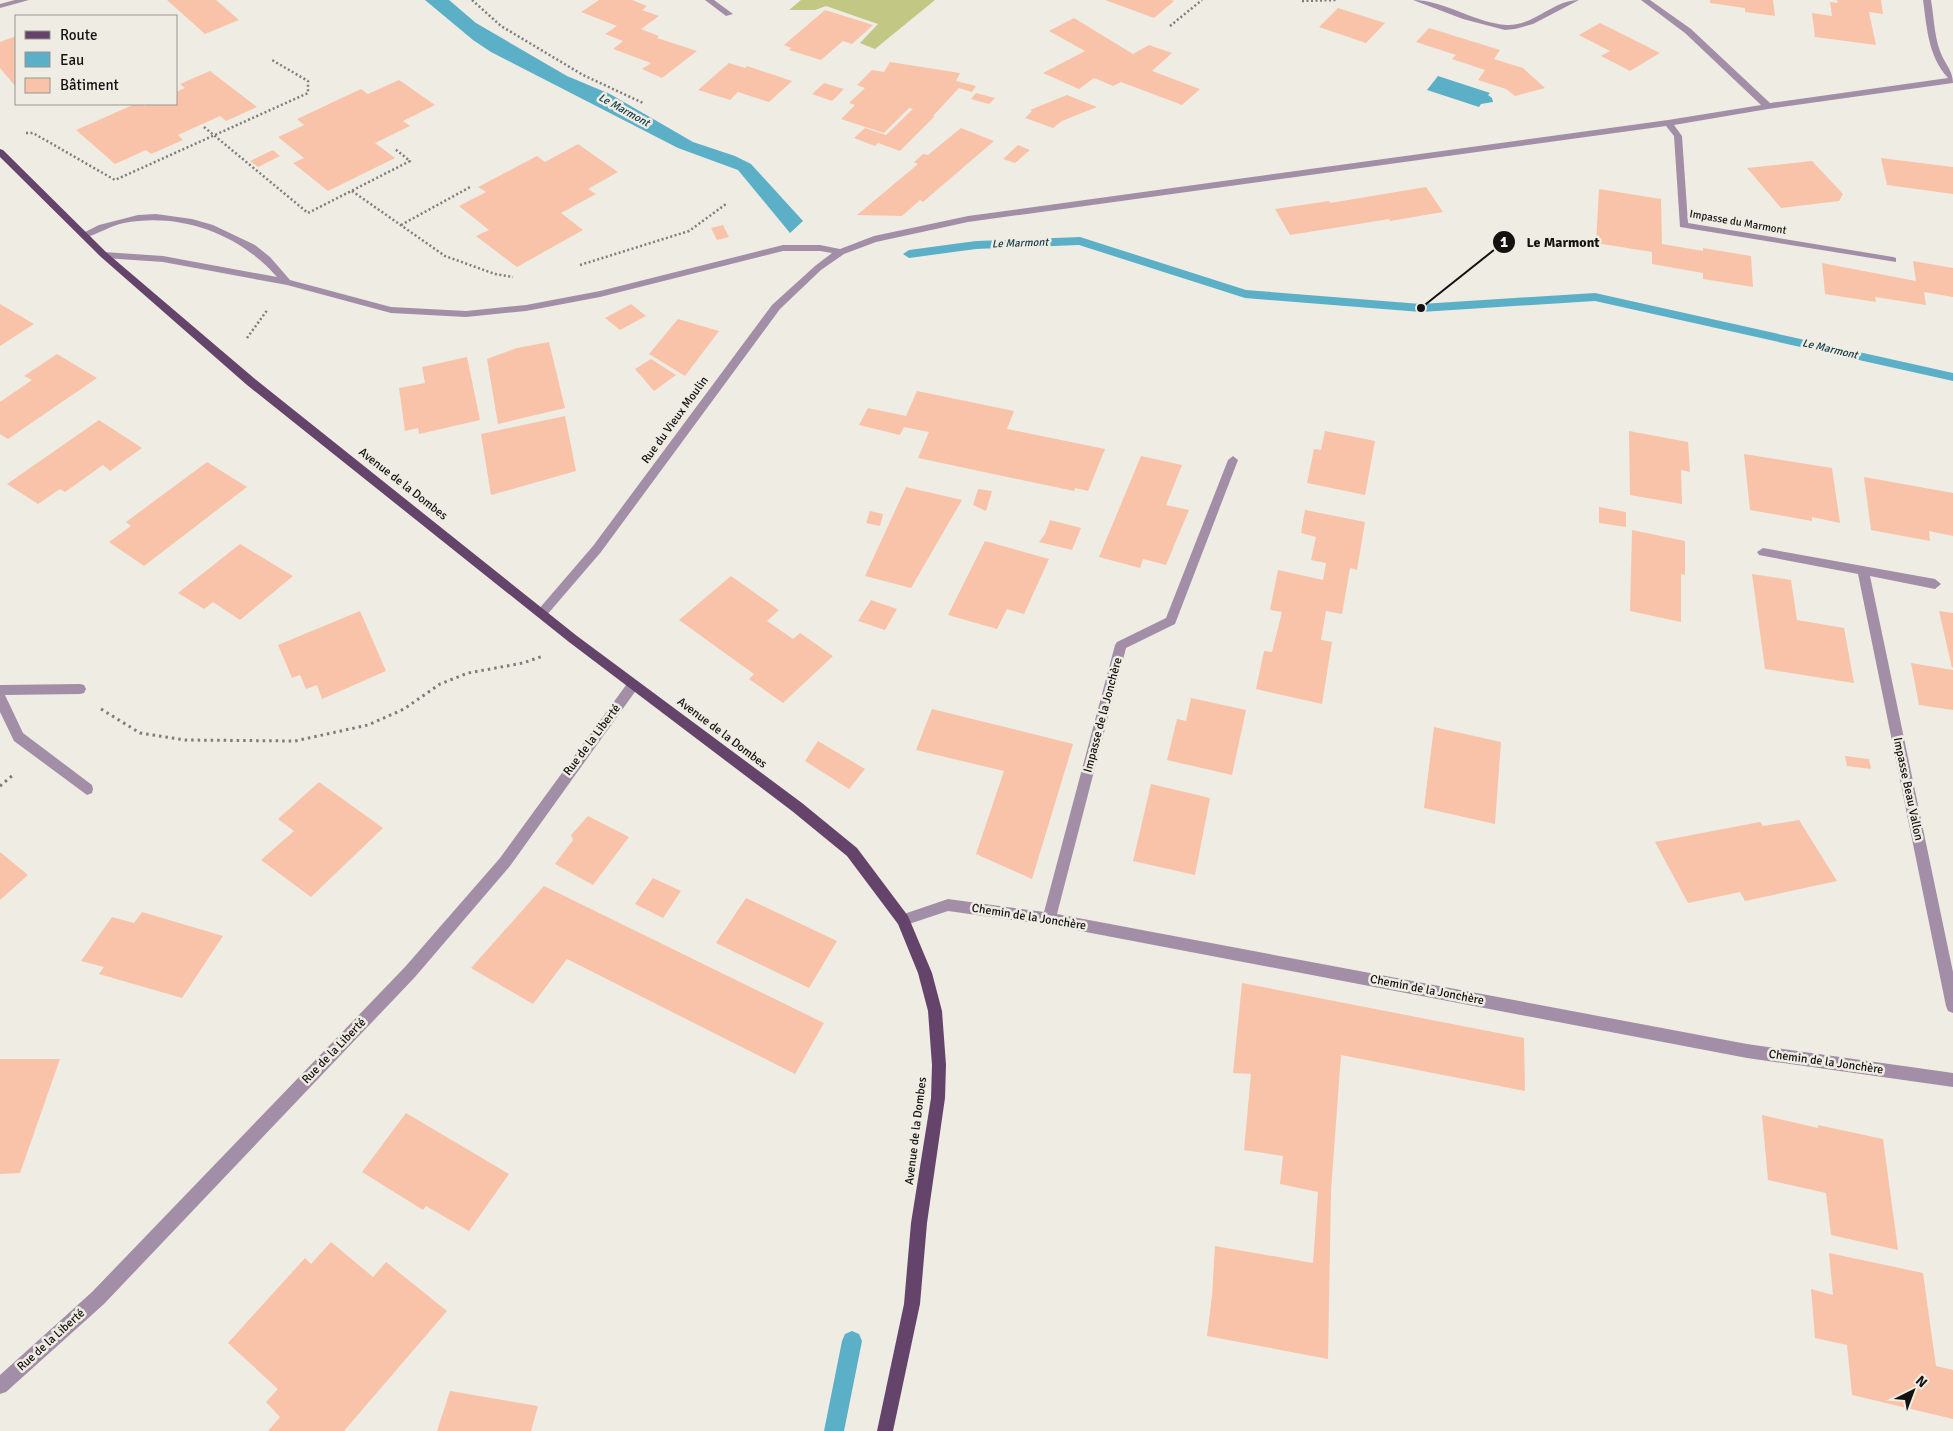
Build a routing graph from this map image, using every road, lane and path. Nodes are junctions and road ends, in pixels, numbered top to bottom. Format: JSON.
{"nodes":[{"id":1,"x":25,"y":0,"type":"edge"},
{"id":2,"x":472,"y":0,"type":"edge"},
{"id":3,"x":709,"y":0,"type":"edge"},
{"id":4,"x":1202,"y":0,"type":"edge"},
{"id":5,"x":1337,"y":0,"type":"edge"},
{"id":6,"x":1417,"y":0,"type":"edge"},
{"id":7,"x":1575,"y":0,"type":"edge"},
{"id":8,"x":1646,"y":0,"type":"edge"},
{"id":9,"x":1927,"y":0,"type":"edge"},
{"id":10,"x":1302,"y":2,"type":"dead end"},
{"id":11,"x":0,"y":6,"type":"edge"},
{"id":12,"x":730,"y":14,"type":"dead end"},
{"id":13,"x":1170,"y":26,"type":"dead end"},
{"id":14,"x":272,"y":60,"type":"dead end"},
{"id":15,"x":1953,"y":79,"type":"edge"},
{"id":16,"x":643,"y":103,"type":"dead end"},
{"id":17,"x":1768,"y":106,"type":"junction"},
{"id":18,"x":1668,"y":123,"type":"junction"},
{"id":19,"x":204,"y":127,"type":"dead end"},
{"id":20,"x":23,"y":132,"type":"dead end"},
{"id":21,"x":215,"y":137,"type":"junction"},
{"id":22,"x":395,"y":149,"type":"dead end"},
{"id":23,"x":0,"y":152,"type":"edge"},
{"id":24,"x":472,"y":186,"type":"dead end"},
{"id":25,"x":352,"y":191,"type":"junction"},
{"id":26,"x":726,"y":204,"type":"dead end"},
{"id":27,"x":401,"y":225,"type":"junction"},
{"id":28,"x":84,"y":235,"type":"junction"},
{"id":29,"x":841,"y":252,"type":"junction"},
{"id":30,"x":104,"y":255,"type":"junction"},
{"id":31,"x":1893,"y":260,"type":"dead end"},
{"id":32,"x":572,"y":267,"type":"dead end"},
{"id":33,"x":514,"y":277,"type":"dead end"},
{"id":34,"x":287,"y":282,"type":"junction"},
{"id":35,"x":271,"y":304,"type":"dead end"},
{"id":36,"x":247,"y":338,"type":"dead end"},
{"id":37,"x":1233,"y":460,"type":"dead end"},
{"id":38,"x":1763,"y":552,"type":"dead end"},
{"id":39,"x":1863,"y":571,"type":"junction"},
{"id":40,"x":1935,"y":584,"type":"dead end"},
{"id":41,"x":542,"y":613,"type":"junction"},
{"id":42,"x":546,"y":655,"type":"dead end"},
{"id":43,"x":633,"y":685,"type":"junction"},
{"id":44,"x":66,"y":689,"type":"junction"},
{"id":45,"x":80,"y":689,"type":"dead end"},
{"id":46,"x":0,"y":690,"type":"edge"},
{"id":47,"x":0,"y":698,"type":"edge"},
{"id":48,"x":87,"y":789,"type":"dead end"},
{"id":49,"x":1049,"y":919,"type":"junction"},
{"id":50,"x":904,"y":920,"type":"junction"},
{"id":51,"x":1953,"y":1006,"type":"edge"},
{"id":52,"x":1953,"y":1080,"type":"edge"},
{"id":53,"x":0,"y":1386,"type":"edge"},
{"id":54,"x":885,"y":1431,"type":"edge"}],
"edges":[{"from":1,"to":11,"type":"street"},
{"from":2,"to":16,"type":"path"},
{"from":3,"to":12,"type":"street"},
{"from":4,"to":13,"type":"path"},
{"from":5,"to":10,"type":"path"},
{"from":6,"to":7,"type":"street"},
{"from":8,"to":17,"type":"street"},
{"from":9,"to":15,"type":"street"},
{"from":14,"to":21,"type":"path"},
{"from":15,"to":17,"type":"street","name":"Rue du Vieux Moulin"},
{"from":17,"to":18,"type":"street","name":"Rue du Vieux Moulin"},
{"from":18,"to":29,"type":"street","name":"Rue du Vieux Moulin"},
{"from":18,"to":31,"type":"street","name":"Impasse du Marmont"},
{"from":19,"to":21,"type":"path"},
{"from":20,"to":21,"type":"path"},
{"from":21,"to":25,"type":"path"},
{"from":22,"to":25,"type":"path"},
{"from":23,"to":28,"type":"main road","name":"Avenue de la Dombes"},
{"from":24,"to":27,"type":"path"},
{"from":25,"to":27,"type":"path"},
{"from":26,"to":32,"type":"path"},
{"from":27,"to":33,"type":"path"},
{"from":28,"to":30,"type":"main road","name":"Avenue de la Dombes"},
{"from":28,"to":34,"type":"street"},
{"from":29,"to":34,"type":"street"},
{"from":29,"to":41,"type":"street","name":"Rue du Vieux Moulin"},
{"from":30,"to":34,"type":"street"},
{"from":30,"to":41,"type":"main road","name":"Avenue de la Dombes"},
{"from":35,"to":36,"type":"path"},
{"from":37,"to":49,"type":"street","name":"Impasse de la Jonchère"},
{"from":38,"to":39,"type":"street"},
{"from":39,"to":40,"type":"street"},
{"from":39,"to":51,"type":"street","name":"Impasse Beau Vallon"},
{"from":41,"to":43,"type":"main road","name":"Avenue de la Dombes"},
{"from":42,"to":44,"type":"path"},
{"from":43,"to":50,"type":"main road","name":"Avenue de la Dombes"},
{"from":43,"to":53,"type":"street","name":"Rue de la Liberté"},
{"from":44,"to":45,"type":"street"},
{"from":44,"to":46,"type":"street"},
{"from":47,"to":48,"type":"street"},
{"from":49,"to":50,"type":"street","name":"Chemin de la Jonchère"},
{"from":49,"to":52,"type":"street","name":"Chemin de la Jonchère"},
{"from":50,"to":54,"type":"main road","name":"Avenue de la Dombes"}]}
